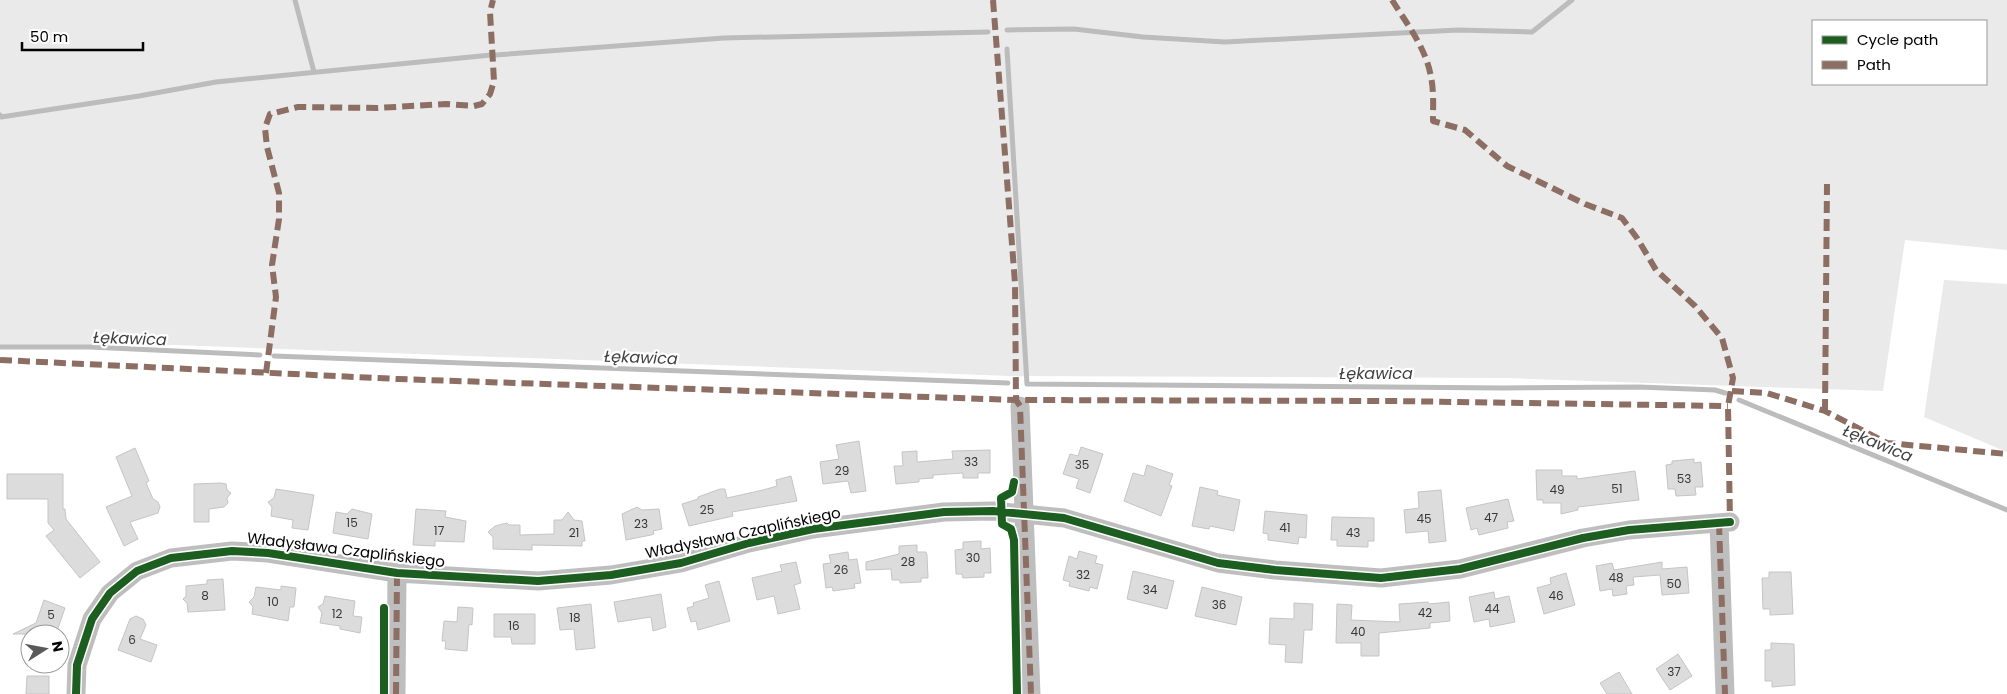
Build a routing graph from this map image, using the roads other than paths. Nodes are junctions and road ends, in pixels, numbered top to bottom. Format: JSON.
{"nodes":[{"id":1,"x":1020,"y":406,"type":"dead end"},
{"id":2,"x":1025,"y":513,"type":"junction"},
{"id":3,"x":397,"y":573,"type":"junction"},
{"id":4,"x":76,"y":694,"type":"edge"},
{"id":5,"x":396,"y":694,"type":"edge"},
{"id":6,"x":1031,"y":694,"type":"edge"},
{"id":7,"x":1725,"y":694,"type":"edge"}],
"edges":[{"from":1,"to":2,"type":"street"},
{"from":2,"to":3,"type":"street","name":"Władysława Czaplińskiego"},
{"from":2,"to":6,"type":"street"},
{"from":2,"to":7,"type":"street","name":"Władysława Czaplińskiego"},
{"from":3,"to":4,"type":"street","name":"Władysława Czaplińskiego"},
{"from":3,"to":5,"type":"street"}]}
